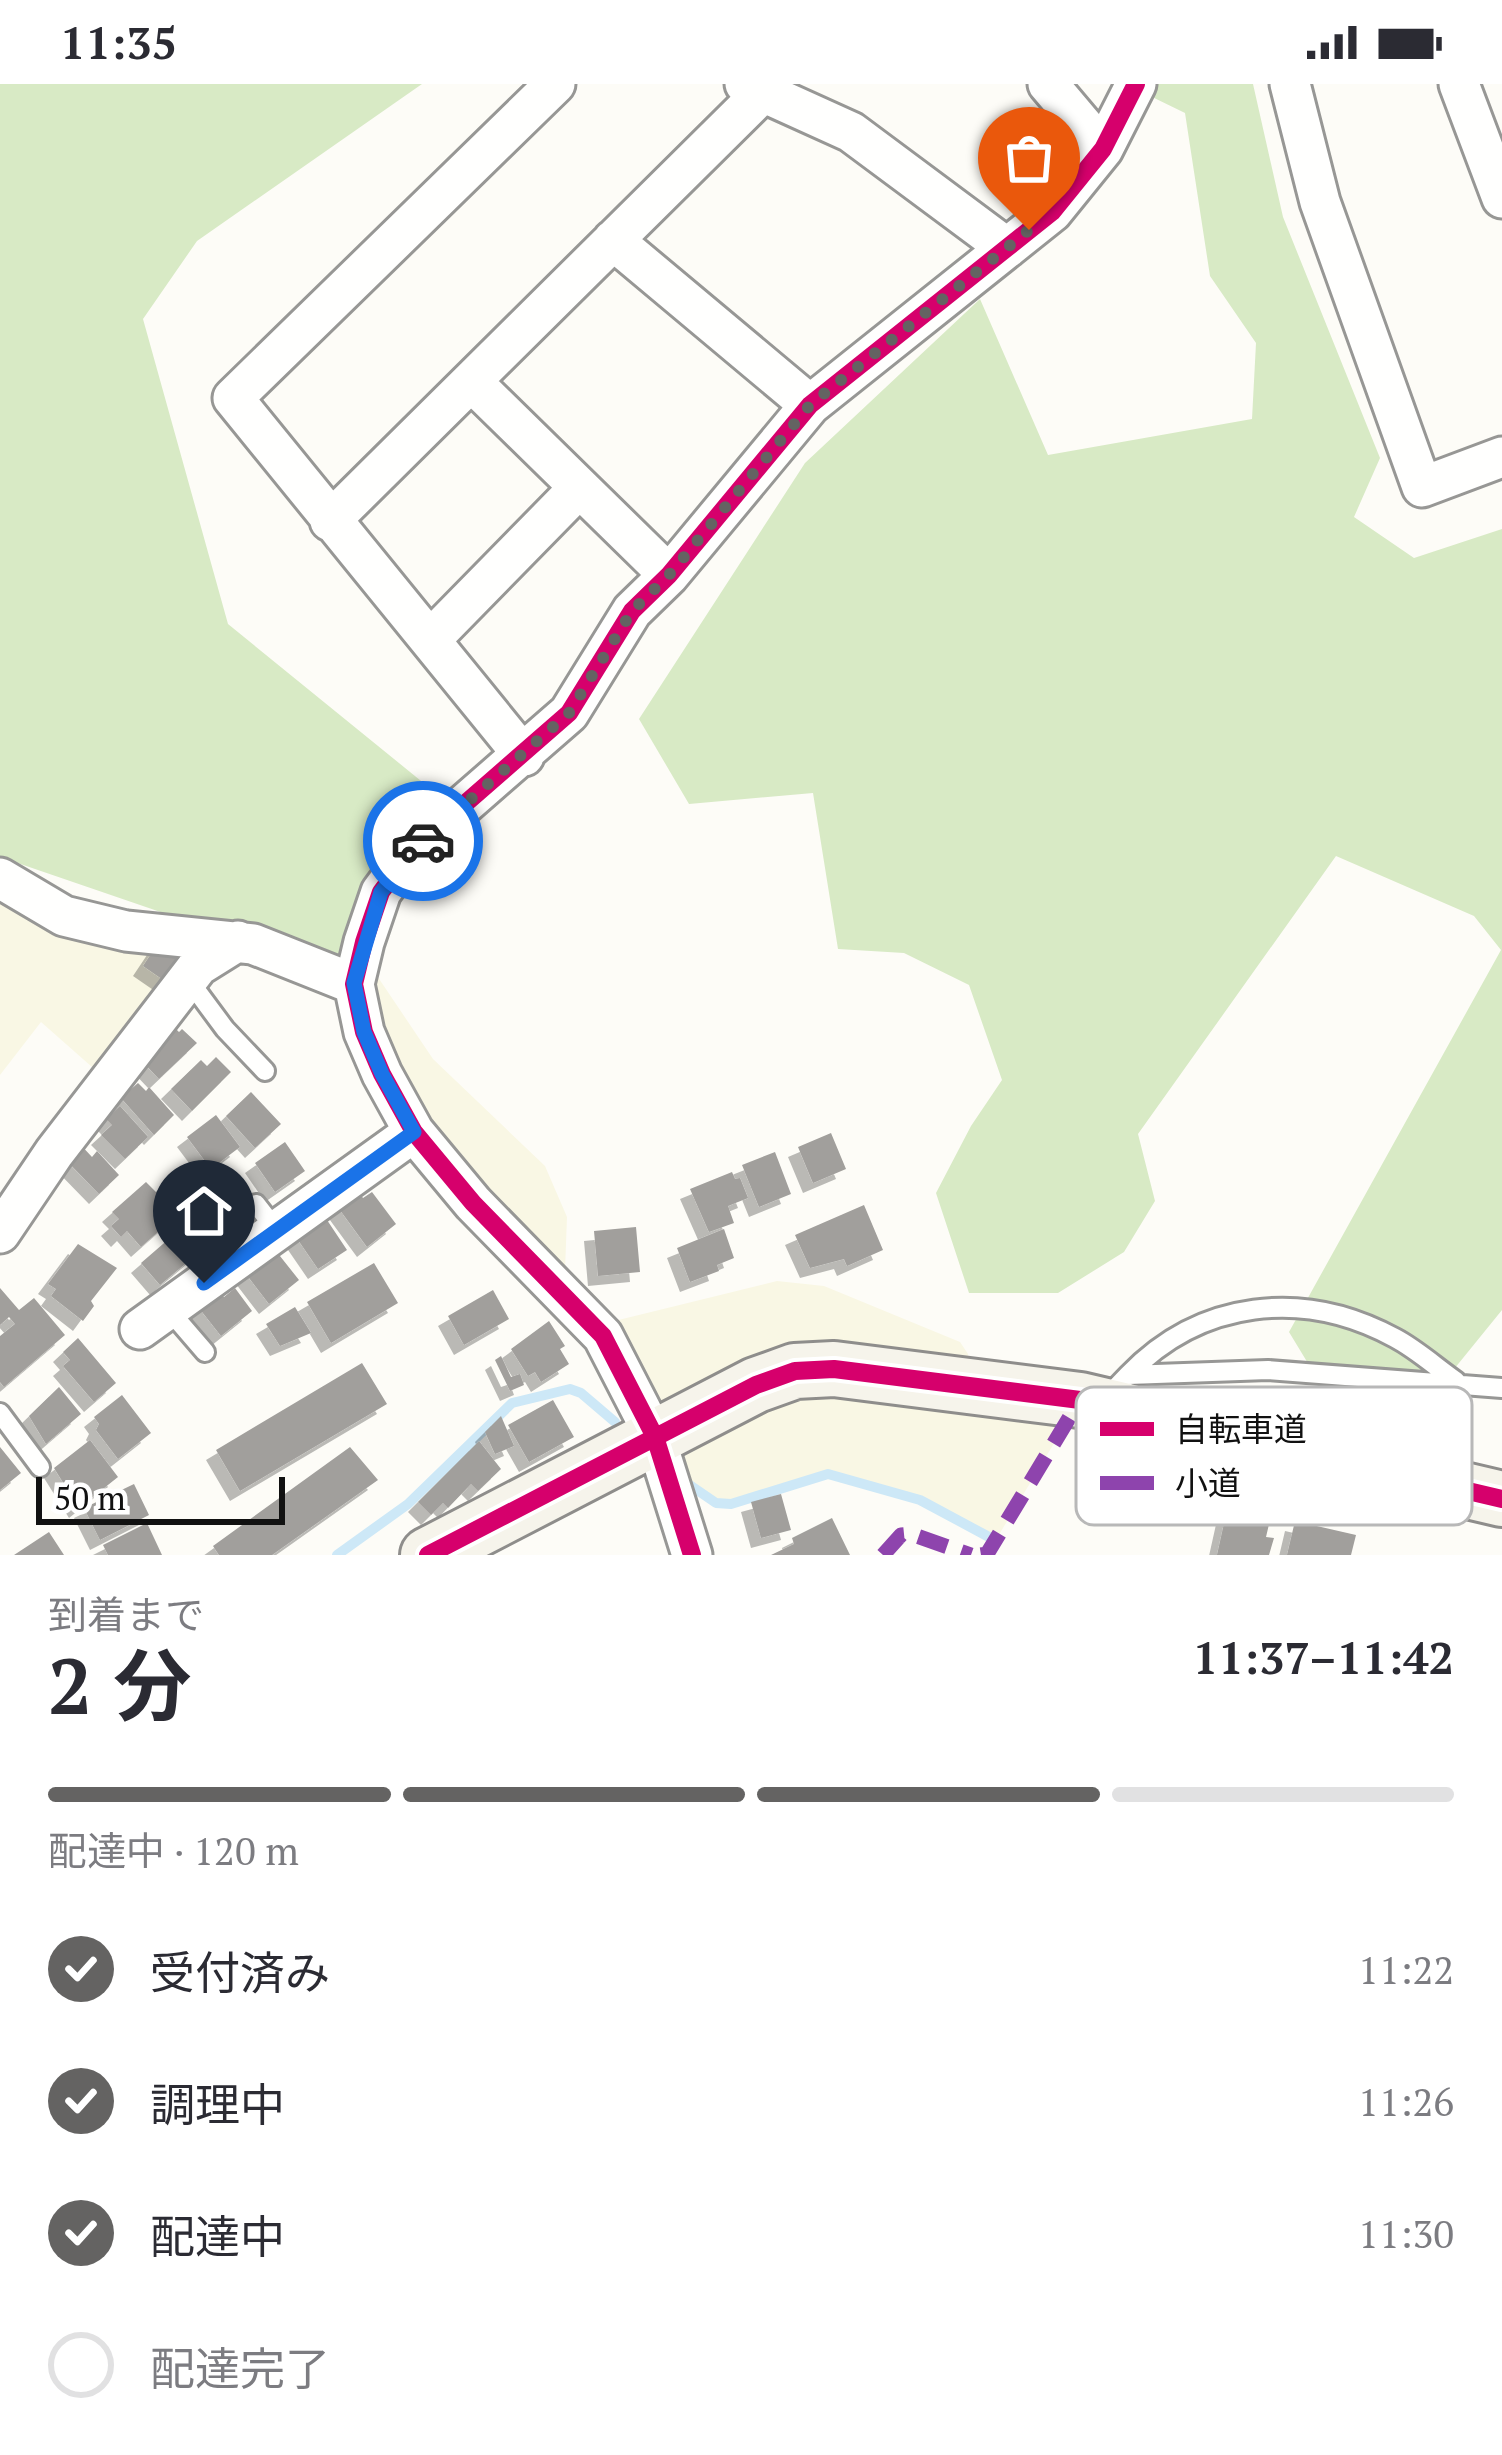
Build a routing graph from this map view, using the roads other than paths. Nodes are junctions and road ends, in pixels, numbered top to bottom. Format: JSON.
{"nodes":[{"id":1,"x":555,"y":84,"type":"edge"},
{"id":2,"x":1048,"y":84,"type":"edge"},
{"id":3,"x":1136,"y":84,"type":"edge"},
{"id":4,"x":1290,"y":84,"type":"edge"},
{"id":5,"x":1459,"y":84,"type":"edge"},
{"id":6,"x":754,"y":88,"type":"edge"},
{"id":7,"x":1102,"y":149,"type":"junction"},
{"id":8,"x":1502,"y":198,"type":"edge"},
{"id":9,"x":613,"y":240,"type":"junction"},
{"id":10,"x":1006,"y":248,"type":"junction"},
{"id":11,"x":473,"y":383,"type":"junction"},
{"id":12,"x":810,"y":405,"type":"junction"},
{"id":13,"x":1502,"y":457,"type":"edge"},
{"id":14,"x":578,"y":489,"type":"junction"},
{"id":15,"x":330,"y":521,"type":"junction"},
{"id":16,"x":669,"y":575,"type":"junction"},
{"id":17,"x":430,"y":640,"type":"junction"},
{"id":18,"x":524,"y":756,"type":"junction"},
{"id":19,"x":0,"y":878,"type":"edge"},
{"id":20,"x":238,"y":941,"type":"junction"},
{"id":21,"x":188,"y":979,"type":"junction"},
{"id":22,"x":354,"y":983,"type":"junction"},
{"id":23,"x":265,"y":1071,"type":"dead end"},
{"id":24,"x":414,"y":1132,"type":"junction"},
{"id":25,"x":0,"y":1233,"type":"edge"},
{"id":26,"x":154,"y":1319,"type":"joint"},
{"id":27,"x":205,"y":1352,"type":"dead end"},
{"id":28,"x":1459,"y":1383,"type":"junction"},
{"id":29,"x":1076,"y":1387,"type":"edge"},
{"id":30,"x":1117,"y":1387,"type":"edge"},
{"id":31,"x":1137,"y":1387,"type":"edge"},
{"id":32,"x":1502,"y":1388,"type":"edge"},
{"id":33,"x":0,"y":1413,"type":"edge"},
{"id":34,"x":655,"y":1437,"type":"junction"},
{"id":35,"x":40,"y":1467,"type":"dead end"},
{"id":36,"x":1472,"y":1491,"type":"edge"},
{"id":37,"x":1502,"y":1499,"type":"edge"},
{"id":38,"x":428,"y":1555,"type":"edge"},
{"id":39,"x":692,"y":1555,"type":"edge"}],
"edges":[{"from":1,"to":15,"type":"street"},
{"from":2,"to":7,"type":"street"},
{"from":3,"to":7,"type":"street"},
{"from":4,"to":13,"type":"street"},
{"from":5,"to":8,"type":"street"},
{"from":6,"to":9,"type":"street"},
{"from":6,"to":10,"type":"street"},
{"from":7,"to":10,"type":"street"},
{"from":9,"to":11,"type":"street"},
{"from":9,"to":12,"type":"street"},
{"from":10,"to":12,"type":"street"},
{"from":11,"to":14,"type":"street"},
{"from":11,"to":15,"type":"street"},
{"from":12,"to":16,"type":"street"},
{"from":14,"to":16,"type":"street"},
{"from":14,"to":17,"type":"street"},
{"from":15,"to":17,"type":"street"},
{"from":16,"to":18,"type":"street"},
{"from":17,"to":18,"type":"street"},
{"from":18,"to":22,"type":"street"},
{"from":19,"to":20,"type":"street"},
{"from":20,"to":21,"type":"street"},
{"from":20,"to":22,"type":"street"},
{"from":21,"to":23,"type":"lane"},
{"from":21,"to":25,"type":"street"},
{"from":22,"to":24,"type":"street"},
{"from":24,"to":26,"type":"street"},
{"from":24,"to":34,"type":"street"},
{"from":26,"to":27,"type":"lane"},
{"from":28,"to":30,"type":"lane"},
{"from":28,"to":31,"type":"lane"},
{"from":28,"to":32,"type":"lane"},
{"from":29,"to":34,"type":"street"},
{"from":33,"to":35,"type":"lane"},
{"from":34,"to":38,"type":"street"},
{"from":34,"to":39,"type":"street"},
{"from":36,"to":37,"type":"street"}]}
